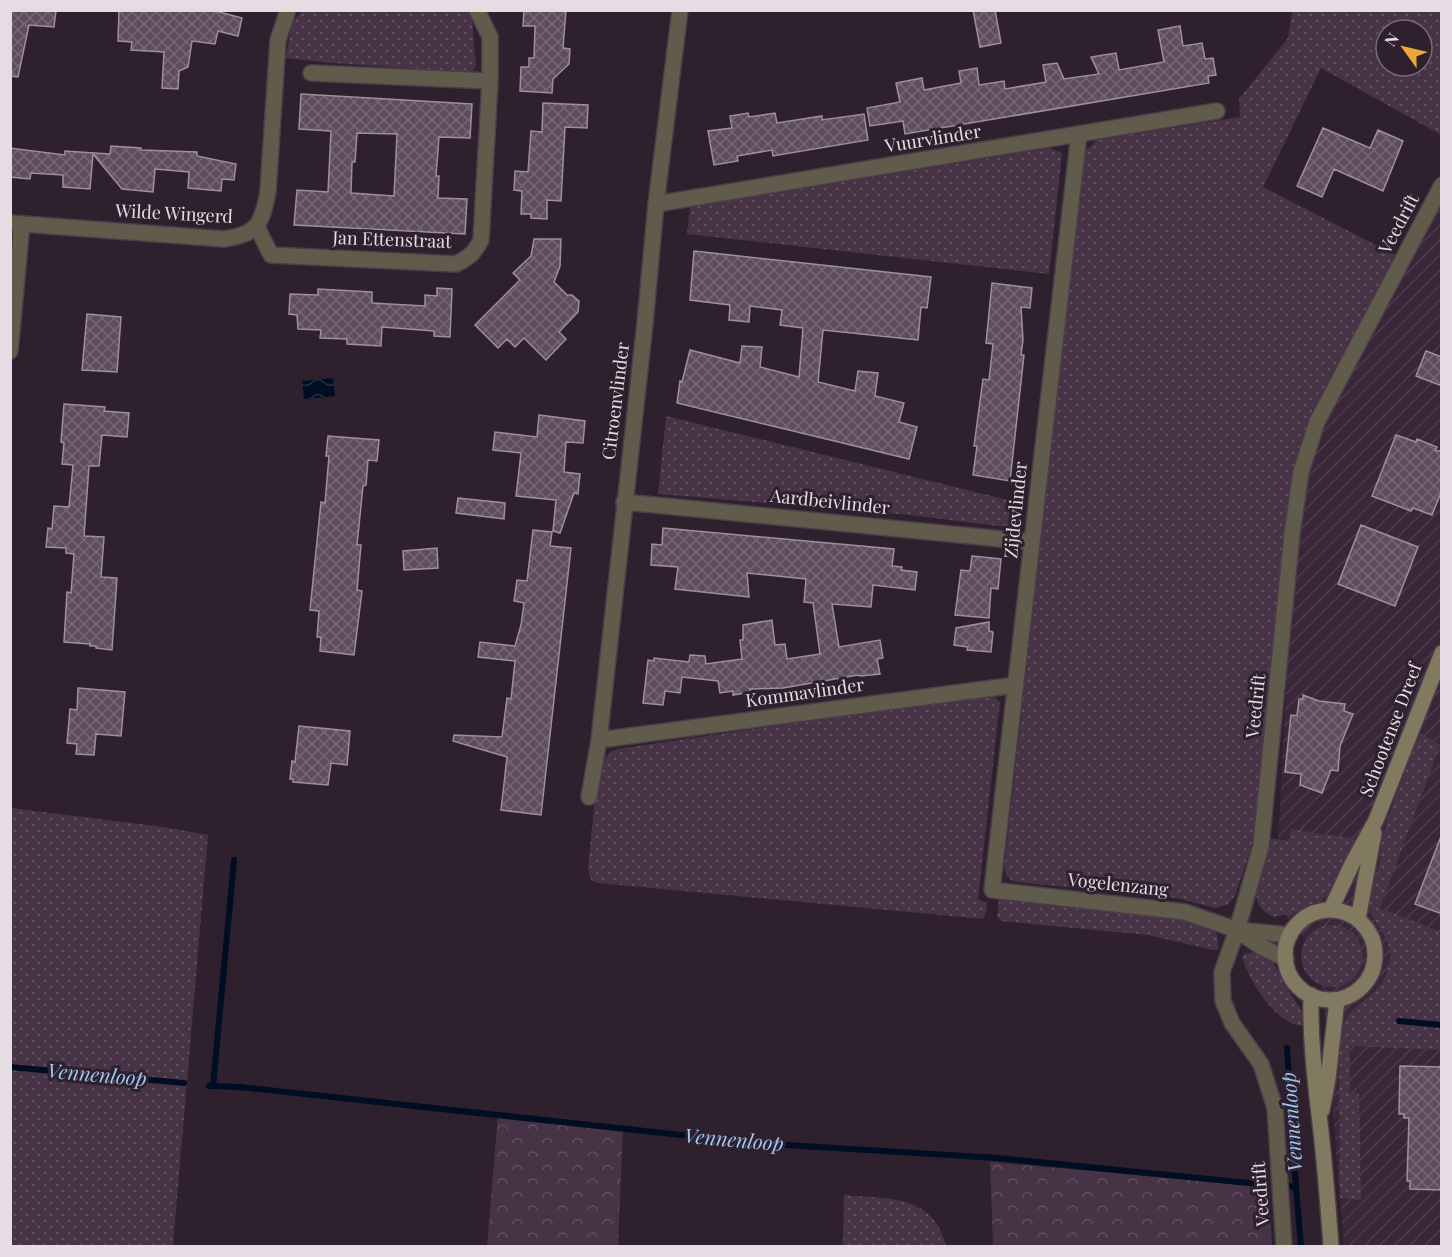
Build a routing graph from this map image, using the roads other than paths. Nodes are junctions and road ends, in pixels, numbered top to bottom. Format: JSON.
{"nodes":[{"id":1,"x":288,"y":10,"type":"edge"},
{"id":2,"x":477,"y":10,"type":"edge"},
{"id":3,"x":680,"y":10,"type":"edge"},
{"id":4,"x":311,"y":73,"type":"dead end"},
{"id":5,"x":490,"y":81,"type":"junction"},
{"id":6,"x":1216,"y":111,"type":"dead end"},
{"id":7,"x":1079,"y":134,"type":"junction"},
{"id":8,"x":1442,"y":185,"type":"edge"},
{"id":9,"x":656,"y":204,"type":"junction"},
{"id":10,"x":16,"y":224,"type":"edge"},
{"id":11,"x":257,"y":227,"type":"junction"},
{"id":12,"x":10,"y":351,"type":"edge"},
{"id":13,"x":624,"y":502,"type":"junction"},
{"id":14,"x":1032,"y":542,"type":"junction"},
{"id":15,"x":1442,"y":653,"type":"edge"},
{"id":16,"x":1016,"y":685,"type":"junction"},
{"id":17,"x":599,"y":740,"type":"junction"},
{"id":18,"x":589,"y":796,"type":"dead end"},
{"id":19,"x":1376,"y":820,"type":"junction"},
{"id":20,"x":992,"y":890,"type":"joint"},
{"id":21,"x":1331,"y":909,"type":"junction"},
{"id":22,"x":1358,"y":919,"type":"junction"},
{"id":23,"x":1237,"y":930,"type":"junction"},
{"id":24,"x":1290,"y":934,"type":"junction"},
{"id":25,"x":1286,"y":959,"type":"junction"},
{"id":26,"x":1311,"y":995,"type":"junction"},
{"id":27,"x":1337,"y":1000,"type":"junction"},
{"id":28,"x":1320,"y":1122,"type":"junction"},
{"id":29,"x":1284,"y":1246,"type":"edge"},
{"id":30,"x":1331,"y":1246,"type":"edge"}],
"edges":[{"from":1,"to":11,"type":"street","name":"Wilde Wingerd"},
{"from":2,"to":5,"type":"street","name":"Jan Ettenstraat"},
{"from":3,"to":9,"type":"street","name":"Citroenvlinder"},
{"from":4,"to":5,"type":"street"},
{"from":5,"to":11,"type":"street","name":"Jan Ettenstraat"},
{"from":6,"to":7,"type":"street","name":"Vuurvlinder"},
{"from":7,"to":9,"type":"street","name":"Vuurvlinder"},
{"from":7,"to":14,"type":"street","name":"Zijdevlinder"},
{"from":8,"to":23,"type":"street","name":"Veedrift"},
{"from":9,"to":13,"type":"street","name":"Citroenvlinder"},
{"from":10,"to":11,"type":"street","name":"Wilde Wingerd"},
{"from":10,"to":12,"type":"street"},
{"from":13,"to":14,"type":"street","name":"Aardbeivlinder"},
{"from":13,"to":17,"type":"street","name":"Citroenvlinder"},
{"from":14,"to":16,"type":"street","name":"Zijdevlinder"},
{"from":15,"to":19,"type":"street","name":"Schootense Dreef"},
{"from":16,"to":17,"type":"street","name":"Kommavlinder"},
{"from":16,"to":20,"type":"street","name":"Zijdevlinder"},
{"from":17,"to":18,"type":"street","name":"Citroenvlinder"},
{"from":19,"to":21,"type":"street","name":"Schootense Dreef"},
{"from":19,"to":22,"type":"street","name":"Schootense Dreef"},
{"from":20,"to":23,"type":"street","name":"Vogelenzang"},
{"from":21,"to":22,"type":"street"},
{"from":21,"to":24,"type":"street"},
{"from":22,"to":27,"type":"street"},
{"from":23,"to":24,"type":"street","name":"Vogelenzang"},
{"from":23,"to":25,"type":"street","name":"Vogelenzang"},
{"from":23,"to":29,"type":"street","name":"Veedrift"},
{"from":24,"to":25,"type":"street"},
{"from":25,"to":26,"type":"street"},
{"from":26,"to":27,"type":"street"},
{"from":26,"to":28,"type":"street"},
{"from":27,"to":28,"type":"street"},
{"from":28,"to":30,"type":"street"}]}
